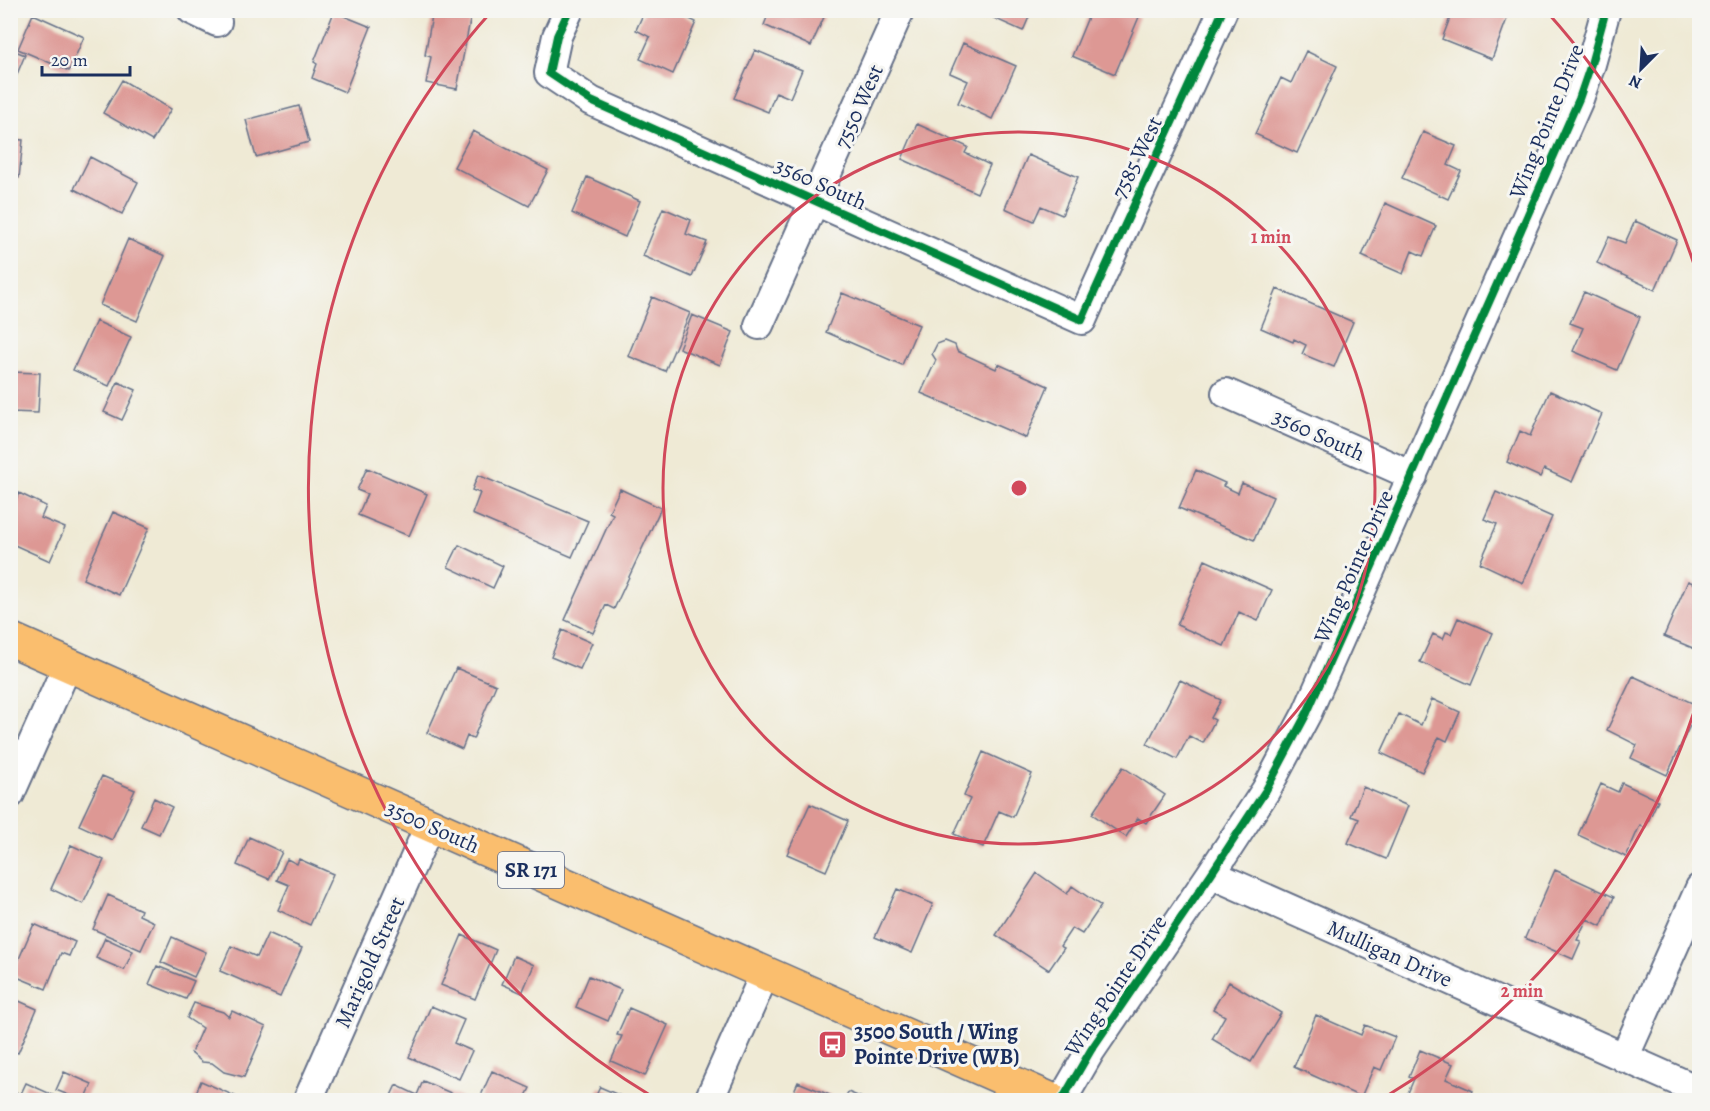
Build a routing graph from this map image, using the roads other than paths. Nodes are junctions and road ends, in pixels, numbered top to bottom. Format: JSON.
{"nodes":[{"id":1,"x":568,"y":10,"type":"edge"},
{"id":2,"x":900,"y":10,"type":"edge"},
{"id":3,"x":1223,"y":10,"type":"edge"},
{"id":4,"x":1606,"y":10,"type":"edge"},
{"id":5,"x":816,"y":201,"type":"junction"},
{"id":6,"x":1082,"y":320,"type":"joint"},
{"id":7,"x":759,"y":325,"type":"dead end"},
{"id":8,"x":1226,"y":393,"type":"dead end"},
{"id":9,"x":1413,"y":476,"type":"junction"},
{"id":10,"x":10,"y":639,"type":"edge"},
{"id":11,"x":68,"y":664,"type":"junction"},
{"id":12,"x":10,"y":794,"type":"edge"},
{"id":13,"x":430,"y":824,"type":"junction"},
{"id":14,"x":1211,"y":874,"type":"junction"},
{"id":15,"x":1700,"y":888,"type":"edge"},
{"id":16,"x":765,"y":973,"type":"junction"},
{"id":17,"x":1624,"y":1058,"type":"junction"},
{"id":18,"x":1700,"y":1091,"type":"edge"},
{"id":19,"x":308,"y":1101,"type":"edge"},
{"id":20,"x":709,"y":1101,"type":"edge"},
{"id":21,"x":1052,"y":1101,"type":"edge"},
{"id":22,"x":1062,"y":1101,"type":"edge"}],
"edges":[{"from":1,"to":5,"type":"street","name":"3560 South"},
{"from":2,"to":5,"type":"street","name":"7550 West"},
{"from":3,"to":6,"type":"street","name":"7585 West"},
{"from":4,"to":9,"type":"street","name":"Wing Pointe Drive"},
{"from":5,"to":6,"type":"street","name":"3560 South"},
{"from":5,"to":7,"type":"street","name":"7550 West"},
{"from":8,"to":9,"type":"street","name":"3560 South"},
{"from":9,"to":14,"type":"street","name":"Wing Pointe Drive"},
{"from":10,"to":11,"type":"main road","name":"3500 South","number":"SR 171"},
{"from":11,"to":12,"type":"street"},
{"from":11,"to":13,"type":"main road","name":"3500 South","number":"SR 171"},
{"from":13,"to":16,"type":"main road","name":"3500 South","number":"SR 171"},
{"from":13,"to":19,"type":"street","name":"Marigold Street"},
{"from":14,"to":17,"type":"street","name":"Mulligan Drive"},
{"from":14,"to":22,"type":"street","name":"Wing Pointe Drive"},
{"from":15,"to":17,"type":"street"},
{"from":16,"to":20,"type":"street"},
{"from":16,"to":21,"type":"main road","name":"3500 South","number":"SR 171"},
{"from":17,"to":18,"type":"street","name":"Mulligan Drive"}]}
